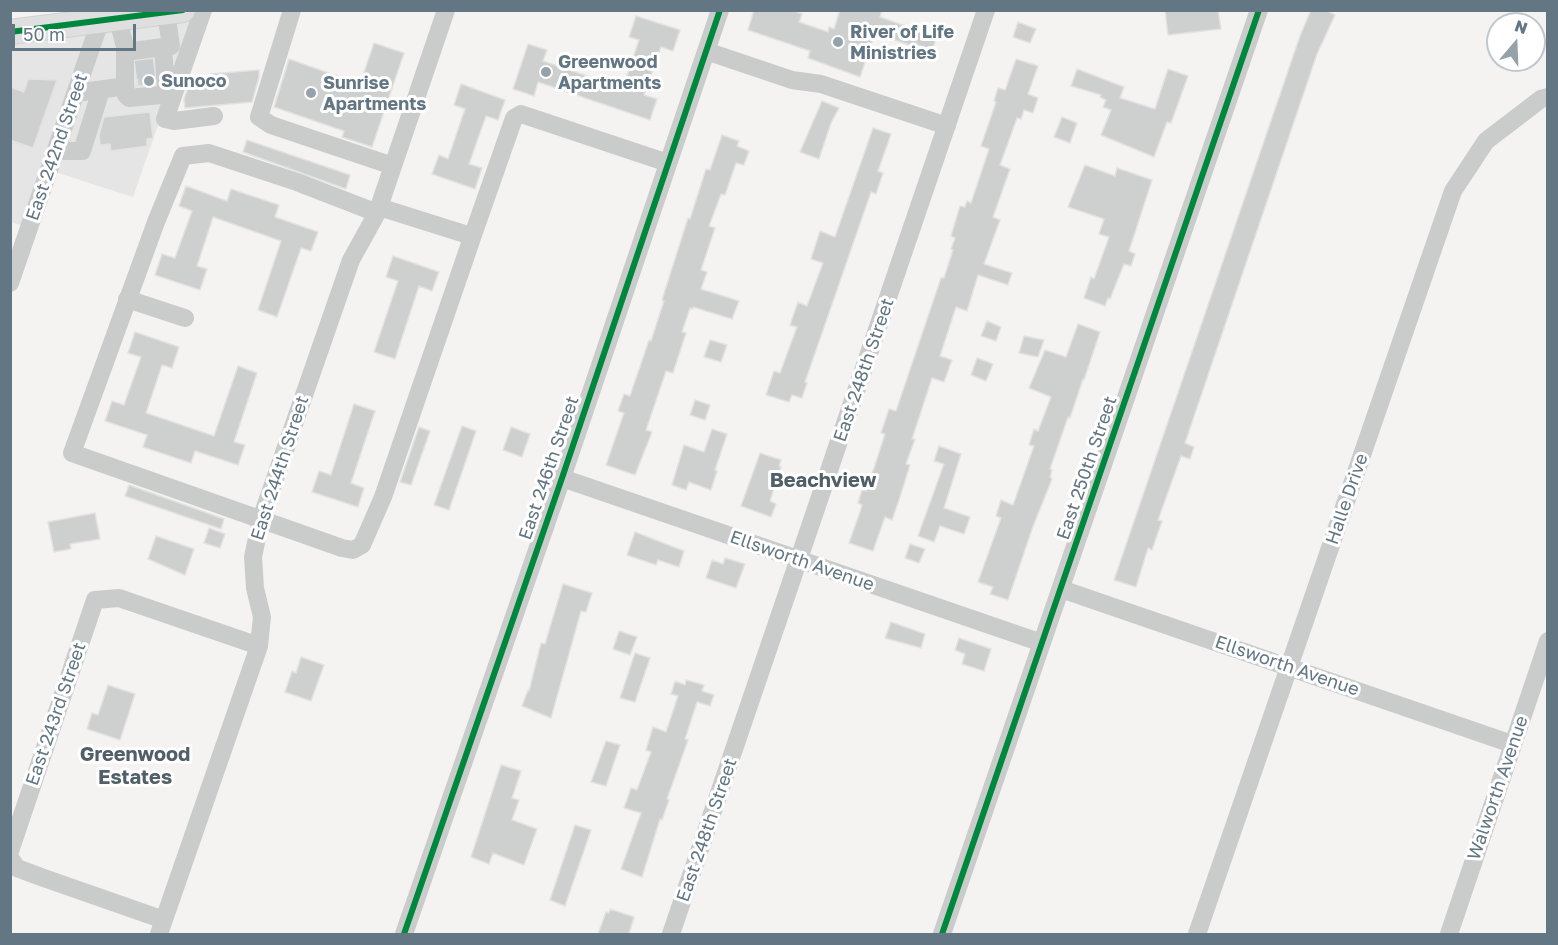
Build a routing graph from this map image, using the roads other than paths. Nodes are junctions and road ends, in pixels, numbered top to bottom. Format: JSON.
{"nodes":[{"id":1,"x":203,"y":10,"type":"edge"},
{"id":2,"x":292,"y":10,"type":"edge"},
{"id":3,"x":446,"y":10,"type":"edge"},
{"id":4,"x":720,"y":10,"type":"edge"},
{"id":5,"x":986,"y":10,"type":"edge"},
{"id":6,"x":1259,"y":10,"type":"edge"},
{"id":7,"x":174,"y":12,"type":"edge"},
{"id":8,"x":107,"y":17,"type":"edge"},
{"id":9,"x":10,"y":32,"type":"edge"},
{"id":10,"x":191,"y":44,"type":"junction"},
{"id":11,"x":167,"y":47,"type":"junction"},
{"id":12,"x":706,"y":51,"type":"junction"},
{"id":13,"x":125,"y":52,"type":"junction"},
{"id":14,"x":129,"y":75,"type":"junction"},
{"id":15,"x":101,"y":90,"type":"junction"},
{"id":16,"x":76,"y":93,"type":"junction"},
{"id":17,"x":1548,"y":97,"type":"edge"},
{"id":18,"x":214,"y":116,"type":"dead end"},
{"id":19,"x":947,"y":126,"type":"junction"},
{"id":20,"x":56,"y":151,"type":"junction"},
{"id":21,"x":668,"y":163,"type":"junction"},
{"id":22,"x":393,"y":166,"type":"junction"},
{"id":23,"x":378,"y":210,"type":"junction"},
{"id":24,"x":474,"y":232,"type":"junction"},
{"id":25,"x":10,"y":283,"type":"edge"},
{"id":26,"x":128,"y":299,"type":"junction"},
{"id":27,"x":185,"y":318,"type":"dead end"},
{"id":28,"x":562,"y":478,"type":"junction"},
{"id":29,"x":261,"y":519,"type":"junction"},
{"id":30,"x":800,"y":560,"type":"junction"},
{"id":31,"x":1061,"y":589,"type":"junction"},
{"id":32,"x":1548,"y":641,"type":"edge"},
{"id":33,"x":1042,"y":643,"type":"junction"},
{"id":34,"x":259,"y":646,"type":"junction"},
{"id":35,"x":1288,"y":667,"type":"junction"},
{"id":36,"x":1512,"y":744,"type":"junction"},
{"id":37,"x":10,"y":851,"type":"edge"},
{"id":38,"x":10,"y":858,"type":"edge"},
{"id":39,"x":162,"y":927,"type":"edge"},
{"id":40,"x":404,"y":934,"type":"edge"},
{"id":41,"x":671,"y":934,"type":"edge"},
{"id":42,"x":942,"y":934,"type":"edge"},
{"id":43,"x":1197,"y":934,"type":"edge"},
{"id":44,"x":1449,"y":934,"type":"edge"}],
"edges":[{"from":1,"to":10,"type":"street"},
{"from":2,"to":22,"type":"street"},
{"from":3,"to":22,"type":"street","name":"East 244th Street"},
{"from":4,"to":12,"type":"street","name":"East 246th Street"},
{"from":5,"to":19,"type":"street","name":"East 248th Street"},
{"from":6,"to":31,"type":"street","name":"East 250th Street"},
{"from":7,"to":8,"type":"main road"},
{"from":7,"to":11,"type":"street"},
{"from":8,"to":9,"type":"main road"},
{"from":8,"to":13,"type":"street"},
{"from":8,"to":16,"type":"street","name":"East 242nd Street"},
{"from":10,"to":11,"type":"street"},
{"from":10,"to":18,"type":"street"},
{"from":11,"to":13,"type":"street"},
{"from":11,"to":14,"type":"street"},
{"from":12,"to":19,"type":"street"},
{"from":12,"to":21,"type":"street","name":"East 246th Street"},
{"from":13,"to":14,"type":"street"},
{"from":14,"to":15,"type":"street"},
{"from":15,"to":16,"type":"street"},
{"from":15,"to":20,"type":"street"},
{"from":16,"to":20,"type":"street","name":"East 242nd Street"},
{"from":17,"to":35,"type":"street","name":"Halle Drive"},
{"from":19,"to":30,"type":"street","name":"East 248th Street"},
{"from":20,"to":25,"type":"street","name":"East 242nd Street"},
{"from":21,"to":24,"type":"street"},
{"from":21,"to":28,"type":"street","name":"East 246th Street"},
{"from":22,"to":23,"type":"street","name":"East 244th Street"},
{"from":23,"to":24,"type":"street"},
{"from":23,"to":26,"type":"street"},
{"from":23,"to":29,"type":"street","name":"East 244th Street"},
{"from":24,"to":29,"type":"street"},
{"from":26,"to":27,"type":"street"},
{"from":26,"to":29,"type":"street"},
{"from":28,"to":30,"type":"street","name":"Ellsworth Avenue"},
{"from":28,"to":40,"type":"street","name":"East 246th Street"},
{"from":29,"to":34,"type":"street","name":"East 244th Street"},
{"from":30,"to":33,"type":"street","name":"Ellsworth Avenue"},
{"from":30,"to":41,"type":"street","name":"East 248th Street"},
{"from":31,"to":33,"type":"street","name":"East 250th Street"},
{"from":31,"to":35,"type":"street","name":"Ellsworth Avenue"},
{"from":32,"to":36,"type":"street","name":"Walworth Avenue"},
{"from":33,"to":42,"type":"street","name":"East 250th Street"},
{"from":34,"to":37,"type":"street","name":"East 243rd Street"},
{"from":34,"to":39,"type":"street","name":"East 244th Street"},
{"from":35,"to":36,"type":"street","name":"Ellsworth Avenue"},
{"from":35,"to":43,"type":"street","name":"Halle Drive"},
{"from":36,"to":44,"type":"street","name":"Walworth Avenue"},
{"from":38,"to":39,"type":"street"}]}
